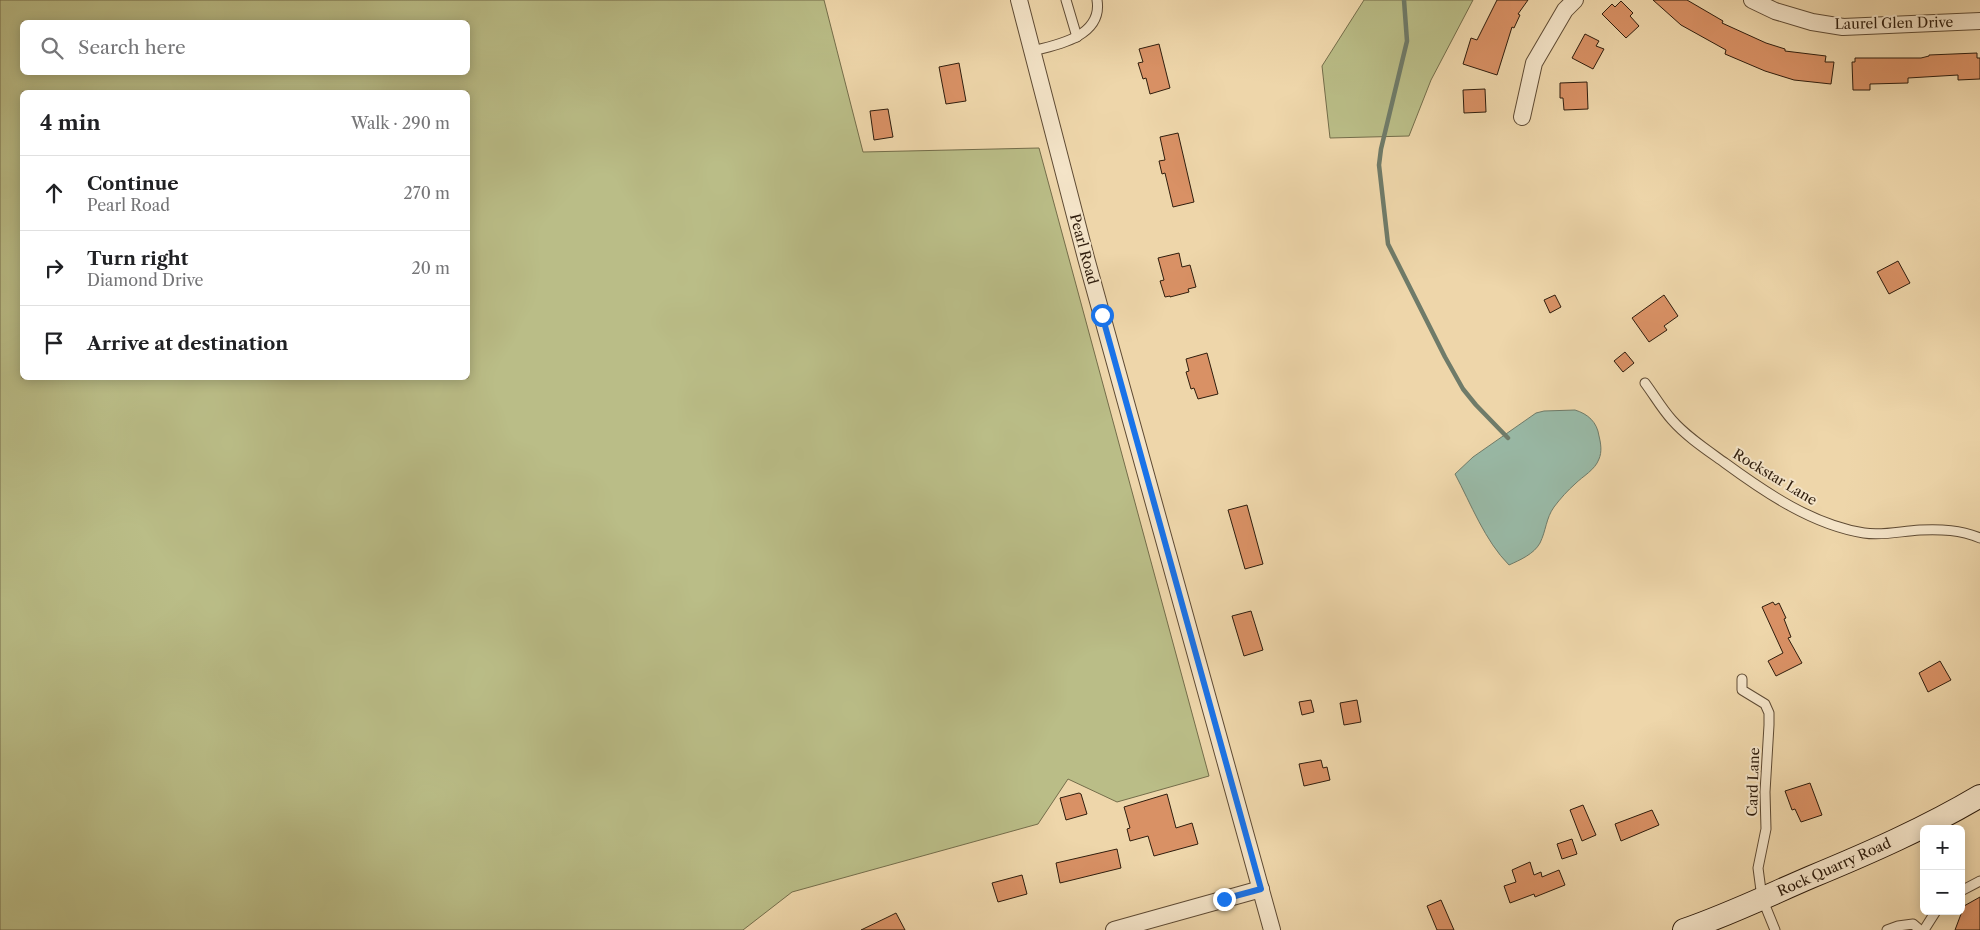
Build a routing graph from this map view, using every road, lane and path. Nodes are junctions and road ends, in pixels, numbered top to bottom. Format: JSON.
{"nodes":[{"id":1,"x":1019,"y":0,"type":"edge"},
{"id":2,"x":1066,"y":0,"type":"edge"},
{"id":3,"x":1097,"y":0,"type":"edge"},
{"id":4,"x":1575,"y":0,"type":"edge"},
{"id":5,"x":1752,"y":0,"type":"edge"},
{"id":6,"x":1980,"y":21,"type":"edge"},
{"id":7,"x":1077,"y":37,"type":"junction"},
{"id":8,"x":1032,"y":51,"type":"junction"},
{"id":9,"x":1522,"y":117,"type":"dead end"},
{"id":10,"x":1645,"y":383,"type":"dead end"},
{"id":11,"x":1980,"y":538,"type":"edge"},
{"id":12,"x":1742,"y":680,"type":"dead end"},
{"id":13,"x":1980,"y":796,"type":"edge"},
{"id":14,"x":1980,"y":881,"type":"edge"},
{"id":15,"x":1261,"y":889,"type":"junction"},
{"id":16,"x":1965,"y":889,"type":"edge"},
{"id":17,"x":1762,"y":898,"type":"junction"},
{"id":18,"x":1933,"y":915,"type":"edge"},
{"id":19,"x":1114,"y":930,"type":"edge"},
{"id":20,"x":1272,"y":930,"type":"edge"},
{"id":21,"x":1684,"y":930,"type":"edge"},
{"id":22,"x":1775,"y":930,"type":"edge"},
{"id":23,"x":1887,"y":930,"type":"edge"},
{"id":24,"x":1920,"y":930,"type":"edge"},
{"id":25,"x":1924,"y":930,"type":"edge"}],
"edges":[{"from":1,"to":8,"type":"street","name":"Pearl Road"},
{"from":2,"to":7,"type":"lane"},
{"from":3,"to":7,"type":"lane"},
{"from":4,"to":9,"type":"street"},
{"from":5,"to":6,"type":"street","name":"Laurel Glen Drive"},
{"from":7,"to":8,"type":"lane"},
{"from":8,"to":15,"type":"street","name":"Pearl Road"},
{"from":10,"to":11,"type":"lane","name":"Rockstar Lane"},
{"from":12,"to":17,"type":"lane","name":"Card Lane"},
{"from":13,"to":17,"type":"main road","name":"Rock Quarry Road"},
{"from":14,"to":16,"type":"lane"},
{"from":15,"to":19,"type":"street"},
{"from":15,"to":20,"type":"street","name":"Pearl Road"},
{"from":17,"to":21,"type":"main road","name":"Rock Quarry Road"},
{"from":17,"to":22,"type":"lane"},
{"from":18,"to":25,"type":"lane"},
{"from":23,"to":24,"type":"lane"}]}
